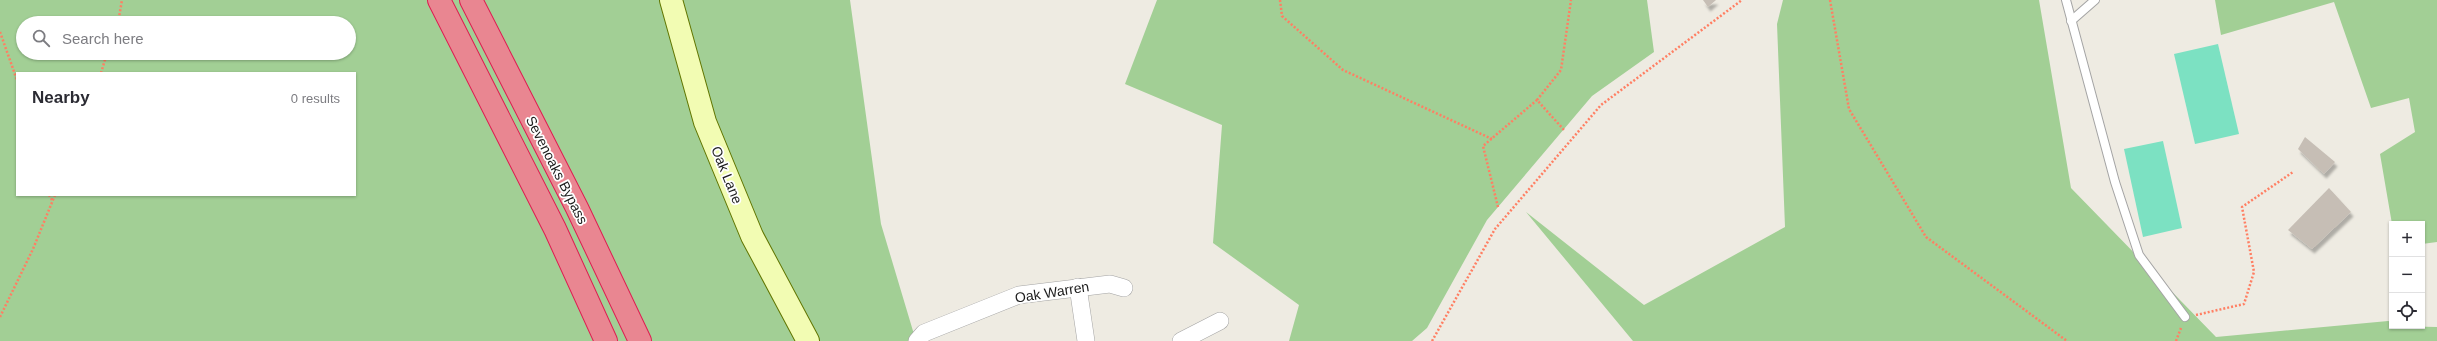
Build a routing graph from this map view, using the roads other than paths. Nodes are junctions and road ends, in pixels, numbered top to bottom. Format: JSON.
{"nodes":[{"id":1,"x":439,"y":0,"type":"edge"},
{"id":2,"x":471,"y":0,"type":"edge"},
{"id":3,"x":671,"y":0,"type":"edge"},
{"id":4,"x":2066,"y":0,"type":"edge"},
{"id":5,"x":2095,"y":0,"type":"edge"},
{"id":6,"x":2071,"y":21,"type":"junction"},
{"id":7,"x":1078,"y":287,"type":"junction"},
{"id":8,"x":1124,"y":288,"type":"dead end"},
{"id":9,"x":2186,"y":317,"type":"road end"},
{"id":10,"x":1220,"y":321,"type":"dead end"},
{"id":11,"x":606,"y":341,"type":"edge"},
{"id":12,"x":640,"y":341,"type":"edge"},
{"id":13,"x":808,"y":341,"type":"edge"},
{"id":14,"x":917,"y":341,"type":"edge"},
{"id":15,"x":1086,"y":341,"type":"edge"},
{"id":16,"x":1181,"y":341,"type":"edge"}],
"edges":[{"from":1,"to":11,"type":"highway","name":"Sevenoaks Bypass"},
{"from":2,"to":12,"type":"highway","name":"Sevenoaks Bypass"},
{"from":3,"to":13,"type":"street","name":"Oak Lane"},
{"from":4,"to":6,"type":"lane"},
{"from":5,"to":6,"type":"lane"},
{"from":6,"to":9,"type":"lane"},
{"from":7,"to":8,"type":"street","name":"Oak Warren"},
{"from":7,"to":14,"type":"street","name":"Oak Warren"},
{"from":7,"to":15,"type":"street"},
{"from":10,"to":16,"type":"street"}]}
